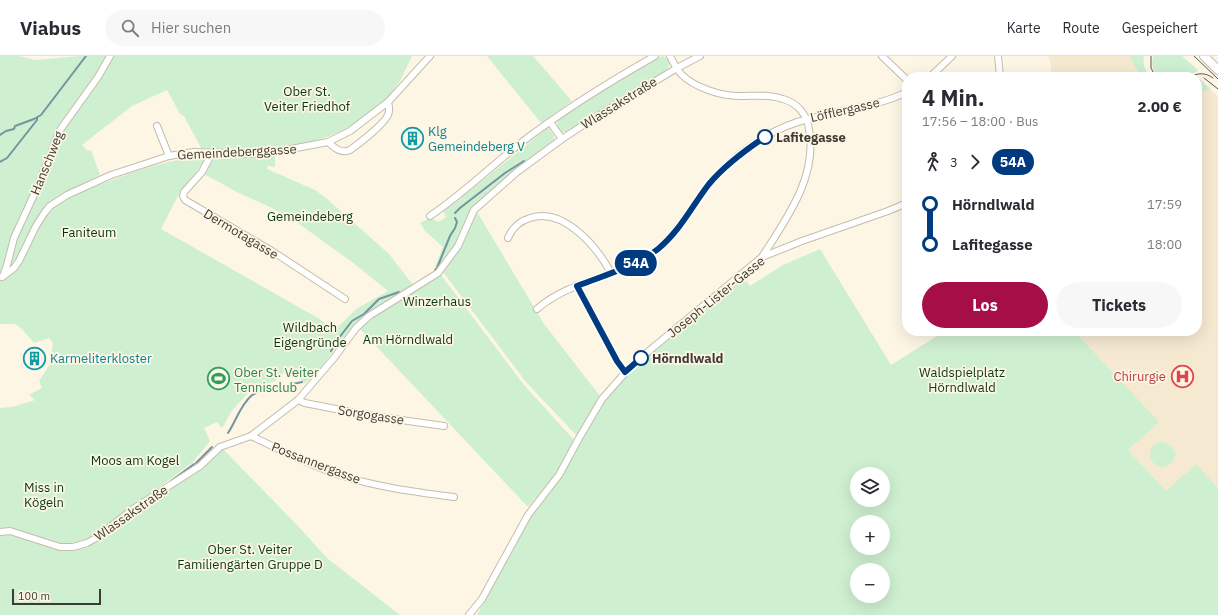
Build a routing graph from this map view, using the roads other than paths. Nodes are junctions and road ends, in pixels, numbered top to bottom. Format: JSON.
{"nodes":[{"id":1,"x":110,"y":56,"type":"edge"},
{"id":2,"x":430,"y":56,"type":"edge"},
{"id":3,"x":655,"y":56,"type":"edge"},
{"id":4,"x":670,"y":56,"type":"edge"},
{"id":5,"x":700,"y":56,"type":"edge"},
{"id":6,"x":882,"y":56,"type":"edge"},
{"id":7,"x":952,"y":56,"type":"edge"},
{"id":8,"x":998,"y":56,"type":"edge"},
{"id":9,"x":1204,"y":56,"type":"edge"},
{"id":10,"x":677,"y":68,"type":"junction"},
{"id":11,"x":1218,"y":70,"type":"edge"},
{"id":12,"x":935,"y":72,"type":"edge"},
{"id":13,"x":1000,"y":72,"type":"edge"},
{"id":14,"x":902,"y":75,"type":"edge"},
{"id":15,"x":902,"y":94,"type":"edge"},
{"id":16,"x":388,"y":102,"type":"junction"},
{"id":17,"x":807,"y":119,"type":"junction"},
{"id":18,"x":550,"y":122,"type":"junction"},
{"id":19,"x":157,"y":126,"type":"dead end"},
{"id":20,"x":562,"y":139,"type":"junction"},
{"id":21,"x":328,"y":142,"type":"junction"},
{"id":22,"x":212,"y":153,"type":"junction"},
{"id":23,"x":169,"y":156,"type":"junction"},
{"id":24,"x":902,"y":205,"type":"edge"},
{"id":25,"x":430,"y":216,"type":"dead end"},
{"id":26,"x":508,"y":238,"type":"dead end"},
{"id":27,"x":762,"y":257,"type":"junction"},
{"id":28,"x":611,"y":273,"type":"junction"},
{"id":29,"x":1,"y":278,"type":"edge"},
{"id":30,"x":577,"y":286,"type":"junction"},
{"id":31,"x":345,"y":299,"type":"dead end"},
{"id":32,"x":537,"y":309,"type":"dead end"},
{"id":33,"x":625,"y":372,"type":"junction"},
{"id":34,"x":298,"y":400,"type":"junction"},
{"id":35,"x":444,"y":426,"type":"dead end"},
{"id":36,"x":251,"y":436,"type":"junction"},
{"id":37,"x":454,"y":497,"type":"dead end"},
{"id":38,"x":0,"y":532,"type":"edge"},
{"id":39,"x":469,"y":615,"type":"edge"}],
"edges":[{"from":1,"to":29,"type":"street","name":"Hanschweg"},
{"from":2,"to":16,"type":"street","name":"Gemeindeberggasse"},
{"from":3,"to":18,"type":"street","name":"Wlassakstraße"},
{"from":4,"to":10,"type":"street"},
{"from":5,"to":10,"type":"street","name":"Wlassakstraße"},
{"from":6,"to":14,"type":"street"},
{"from":7,"to":12,"type":"street"},
{"from":8,"to":13,"type":"street"},
{"from":9,"to":11,"type":"street"},
{"from":10,"to":17,"type":"street"},
{"from":10,"to":20,"type":"street","name":"Wlassakstraße"},
{"from":15,"to":17,"type":"street","name":"Löfflergasse"},
{"from":16,"to":21,"type":"street","name":"Gemeindeberggasse"},
{"from":16,"to":21,"type":"street","name":"Gemeindeberggasse"},
{"from":17,"to":27,"type":"street"},
{"from":17,"to":28,"type":"street","name":"Löfflergasse"},
{"from":18,"to":20,"type":"street"},
{"from":18,"to":25,"type":"street","name":"Wlassakstraße"},
{"from":19,"to":23,"type":"street"},
{"from":20,"to":34,"type":"street","name":"Wlassakstraße"},
{"from":21,"to":22,"type":"street","name":"Gemeindeberggasse"},
{"from":22,"to":23,"type":"street","name":"Gemeindeberggasse"},
{"from":22,"to":31,"type":"street","name":"Dermotagasse"},
{"from":23,"to":29,"type":"street","name":"Gemeindeberggasse"},
{"from":24,"to":27,"type":"street","name":"Joseph-Lister-Gasse"},
{"from":26,"to":28,"type":"street"},
{"from":27,"to":33,"type":"street","name":"Joseph-Lister-Gasse"},
{"from":28,"to":30,"type":"street","name":"Löfflergasse"},
{"from":30,"to":32,"type":"street","name":"Löfflergasse"},
{"from":30,"to":33,"type":"street"},
{"from":33,"to":39,"type":"street","name":"Joseph-Lister-Gasse"},
{"from":34,"to":35,"type":"street","name":"Sorgogasse"},
{"from":34,"to":36,"type":"street","name":"Wlassakstraße"},
{"from":36,"to":37,"type":"street","name":"Possannergasse"},
{"from":36,"to":38,"type":"street","name":"Wlassakstraße"}]}
